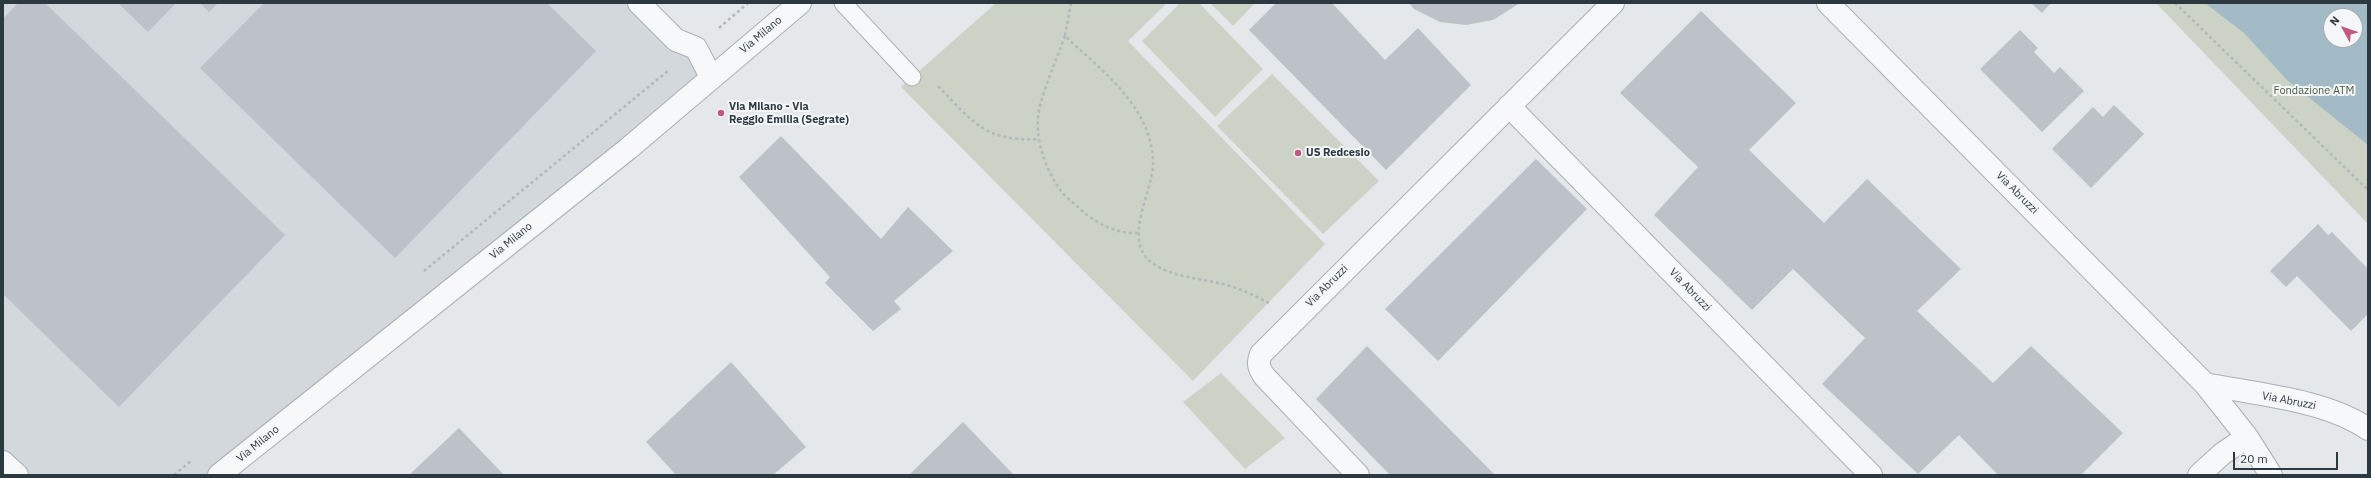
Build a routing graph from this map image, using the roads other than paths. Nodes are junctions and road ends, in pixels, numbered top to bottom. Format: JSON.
{"nodes":[{"id":1,"x":639,"y":3,"type":"edge"},
{"id":2,"x":800,"y":3,"type":"edge"},
{"id":3,"x":842,"y":3,"type":"edge"},
{"id":4,"x":1613,"y":3,"type":"edge"},
{"id":5,"x":1828,"y":3,"type":"edge"},
{"id":6,"x":711,"y":77,"type":"junction"},
{"id":7,"x":912,"y":77,"type":"dead end"},
{"id":8,"x":1509,"y":106,"type":"junction"},
{"id":9,"x":2205,"y":384,"type":"junction"},
{"id":10,"x":2368,"y":429,"type":"edge"},
{"id":11,"x":2247,"y":437,"type":"junction"},
{"id":12,"x":3,"y":462,"type":"edge"},
{"id":13,"x":17,"y":475,"type":"edge"},
{"id":14,"x":219,"y":475,"type":"edge"},
{"id":15,"x":1358,"y":475,"type":"edge"},
{"id":16,"x":1871,"y":475,"type":"edge"},
{"id":17,"x":2199,"y":475,"type":"edge"},
{"id":18,"x":2271,"y":475,"type":"edge"}],
"edges":[{"from":1,"to":6,"type":"street"},
{"from":2,"to":6,"type":"street","name":"Via Milano"},
{"from":3,"to":7,"type":"lane"},
{"from":4,"to":8,"type":"street","name":"Via Abruzzi"},
{"from":5,"to":9,"type":"street","name":"Via Abruzzi"},
{"from":6,"to":14,"type":"street","name":"Via Milano"},
{"from":8,"to":15,"type":"street","name":"Via Abruzzi"},
{"from":8,"to":16,"type":"street","name":"Via Abruzzi"},
{"from":9,"to":10,"type":"street","name":"Via Abruzzi"},
{"from":9,"to":11,"type":"street","name":"Via Abruzzi"},
{"from":11,"to":17,"type":"street"},
{"from":11,"to":18,"type":"street","name":"Via Abruzzi"},
{"from":12,"to":13,"type":"street"}]}
